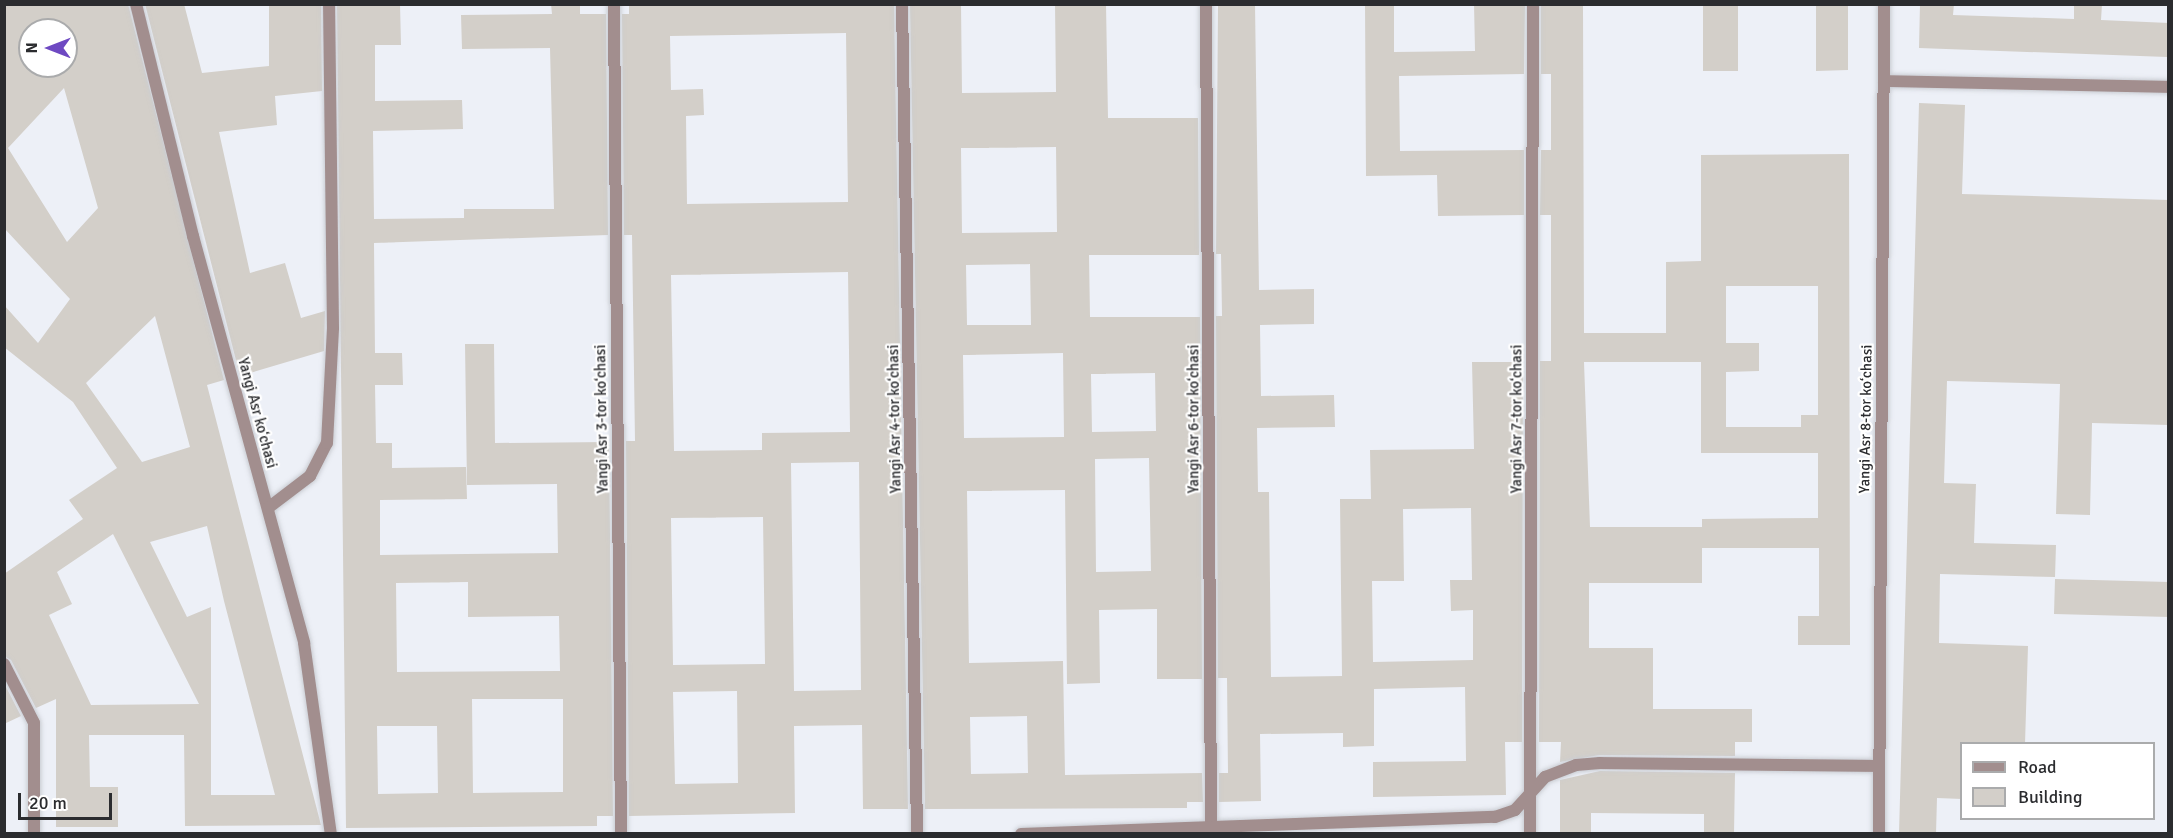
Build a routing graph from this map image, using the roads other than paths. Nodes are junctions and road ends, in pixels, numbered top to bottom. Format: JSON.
{"nodes":[{"id":1,"x":136,"y":4,"type":"edge"},
{"id":2,"x":329,"y":4,"type":"edge"},
{"id":3,"x":614,"y":4,"type":"edge"},
{"id":4,"x":902,"y":4,"type":"edge"},
{"id":5,"x":1206,"y":4,"type":"edge"},
{"id":6,"x":1533,"y":4,"type":"edge"},
{"id":7,"x":1884,"y":4,"type":"edge"},
{"id":8,"x":1884,"y":81,"type":"junction"},
{"id":9,"x":2169,"y":87,"type":"edge"},
{"id":10,"x":268,"y":508,"type":"junction"},
{"id":11,"x":4,"y":664,"type":"edge"},
{"id":12,"x":1877,"y":766,"type":"junction"},
{"id":13,"x":1530,"y":793,"type":"junction"},
{"id":14,"x":1211,"y":831,"type":"edge"},
{"id":15,"x":34,"y":834,"type":"edge"},
{"id":16,"x":331,"y":834,"type":"edge"},
{"id":17,"x":621,"y":834,"type":"edge"},
{"id":18,"x":917,"y":834,"type":"edge"},
{"id":19,"x":1021,"y":834,"type":"edge"},
{"id":20,"x":1530,"y":834,"type":"edge"},
{"id":21,"x":1879,"y":834,"type":"edge"}],
"edges":[{"from":1,"to":10,"type":"street","name":"Yangi Asr koʻchasi"},
{"from":2,"to":10,"type":"street"},
{"from":3,"to":17,"type":"street","name":"Yangi Asr 3-tor koʻchasi"},
{"from":4,"to":18,"type":"street","name":"Yangi Asr 4-tor koʻchasi"},
{"from":5,"to":14,"type":"street","name":"Yangi Asr 6-tor koʻchasi"},
{"from":6,"to":13,"type":"street","name":"Yangi Asr 7-tor koʻchasi"},
{"from":7,"to":8,"type":"street","name":"Yangi Asr 8-tor koʻchasi"},
{"from":8,"to":9,"type":"street"},
{"from":8,"to":12,"type":"street","name":"Yangi Asr 8-tor koʻchasi"},
{"from":10,"to":16,"type":"street","name":"Yangi Asr koʻchasi"},
{"from":11,"to":15,"type":"street"},
{"from":12,"to":13,"type":"street"},
{"from":12,"to":21,"type":"street","name":"Yangi Asr 8-tor koʻchasi"},
{"from":13,"to":14,"type":"street"},
{"from":13,"to":20,"type":"street","name":"Yangi Asr 7-tor koʻchasi"},
{"from":14,"to":19,"type":"street"}]}
